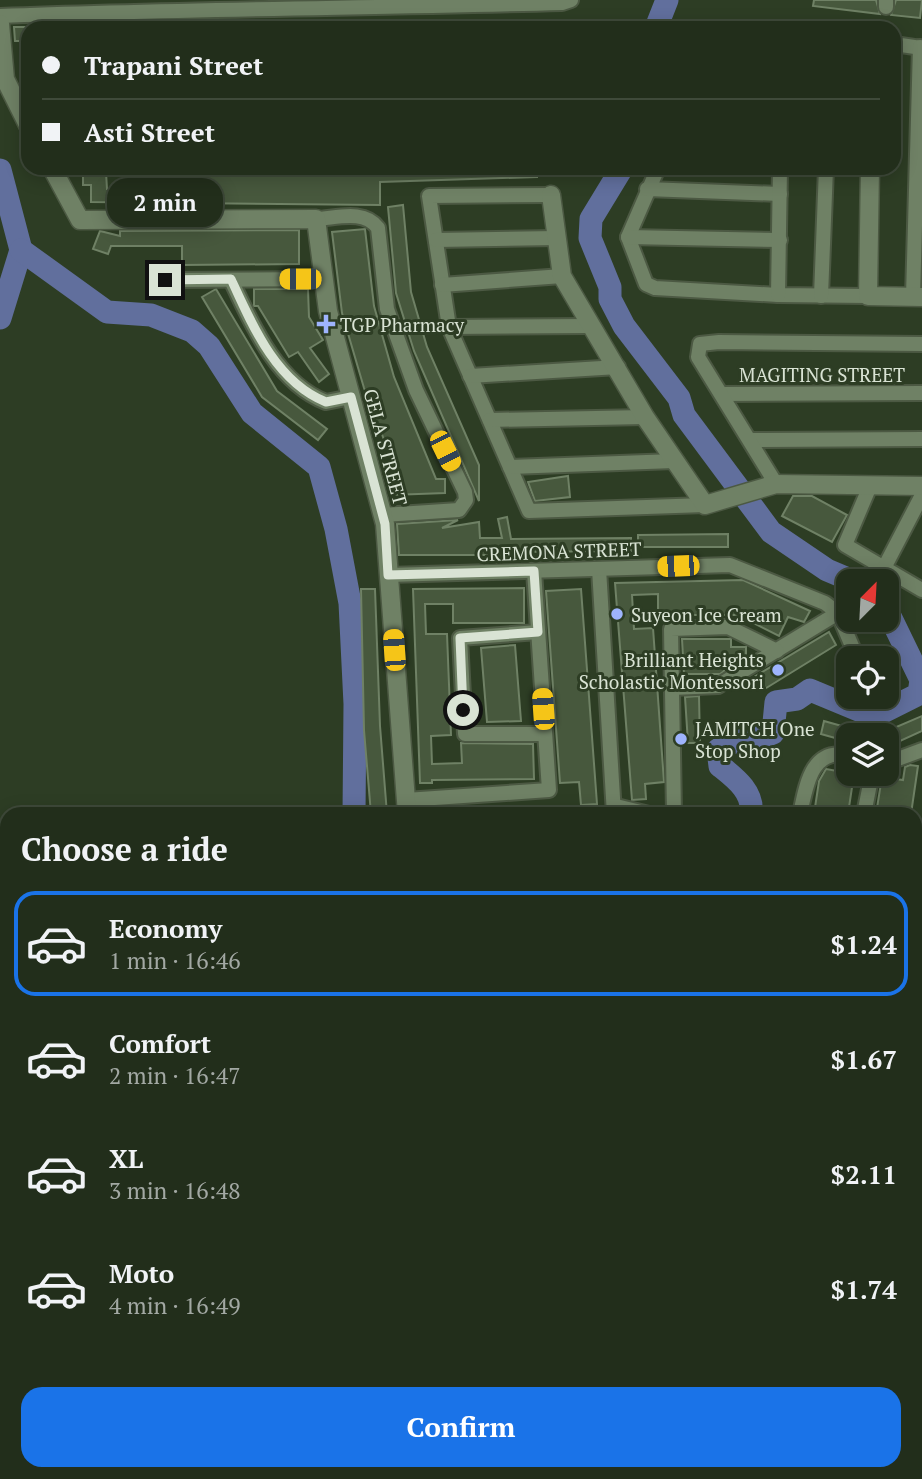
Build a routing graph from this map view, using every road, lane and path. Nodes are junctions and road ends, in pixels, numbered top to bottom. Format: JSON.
{"nodes":[{"id":1,"x":571,"y":0,"type":"edge"},
{"id":2,"x":413,"y":4,"type":"edge"},
{"id":3,"x":177,"y":5,"type":"edge"},
{"id":4,"x":0,"y":16,"type":"edge"},
{"id":5,"x":0,"y":24,"type":"edge"},
{"id":6,"x":901,"y":45,"type":"edge"},
{"id":7,"x":921,"y":48,"type":"edge"},
{"id":8,"x":21,"y":110,"type":"edge"},
{"id":9,"x":56,"y":175,"type":"edge"},
{"id":10,"x":654,"y":175,"type":"edge"},
{"id":11,"x":780,"y":175,"type":"edge"},
{"id":12,"x":826,"y":175,"type":"edge"},
{"id":13,"x":870,"y":175,"type":"edge"},
{"id":14,"x":647,"y":189,"type":"junction"},
{"id":15,"x":780,"y":194,"type":"junction"},
{"id":16,"x":551,"y":195,"type":"joint"},
{"id":17,"x":316,"y":219,"type":"junction"},
{"id":18,"x":628,"y":237,"type":"junction"},
{"id":19,"x":557,"y":238,"type":"junction"},
{"id":20,"x":436,"y":240,"type":"junction"},
{"id":21,"x":780,"y":240,"type":"junction"},
{"id":22,"x":562,"y":276,"type":"junction"},
{"id":23,"x":231,"y":279,"type":"junction"},
{"id":24,"x":323,"y":279,"type":"junction"},
{"id":25,"x":165,"y":280,"type":"dead end"},
{"id":26,"x":442,"y":285,"type":"junction"},
{"id":27,"x":778,"y":295,"type":"junction"},
{"id":28,"x":821,"y":296,"type":"junction"},
{"id":29,"x":868,"y":296,"type":"junction"},
{"id":30,"x":917,"y":297,"type":"edge"},
{"id":31,"x":449,"y":327,"type":"junction"},
{"id":32,"x":590,"y":327,"type":"junction"},
{"id":33,"x":922,"y":344,"type":"edge"},
{"id":34,"x":618,"y":367,"type":"junction"},
{"id":35,"x":470,"y":376,"type":"junction"},
{"id":36,"x":922,"y":393,"type":"edge"},
{"id":37,"x":722,"y":394,"type":"junction"},
{"id":38,"x":351,"y":397,"type":"junction"},
{"id":39,"x":645,"y":416,"type":"junction"},
{"id":40,"x":490,"y":420,"type":"junction"},
{"id":41,"x":922,"y":439,"type":"edge"},
{"id":42,"x":751,"y":440,"type":"junction"},
{"id":43,"x":674,"y":461,"type":"junction"},
{"id":44,"x":510,"y":467,"type":"junction"},
{"id":45,"x":776,"y":484,"type":"junction"},
{"id":46,"x":870,"y":486,"type":"junction"},
{"id":47,"x":922,"y":486,"type":"edge"},
{"id":48,"x":922,"y":495,"type":"edge"},
{"id":49,"x":705,"y":506,"type":"junction"},
{"id":50,"x":383,"y":515,"type":"junction"},
{"id":51,"x":884,"y":568,"type":"junction"},
{"id":52,"x":599,"y":569,"type":"junction"},
{"id":53,"x":534,"y":571,"type":"junction"},
{"id":54,"x":388,"y":575,"type":"junction"},
{"id":55,"x":922,"y":589,"type":"edge"},
{"id":56,"x":836,"y":611,"type":"edge"},
{"id":57,"x":836,"y":614,"type":"edge"},
{"id":58,"x":538,"y":632,"type":"junction"},
{"id":59,"x":777,"y":651,"type":"junction"},
{"id":60,"x":672,"y":688,"type":"junction"},
{"id":61,"x":545,"y":734,"type":"junction"},
{"id":62,"x":922,"y":750,"type":"edge"},
{"id":63,"x":836,"y":755,"type":"edge"},
{"id":64,"x":899,"y":759,"type":"edge"},
{"id":65,"x":870,"y":786,"type":"edge"},
{"id":66,"x":407,"y":807,"type":"edge"},
{"id":67,"x":615,"y":807,"type":"edge"},
{"id":68,"x":674,"y":807,"type":"edge"},
{"id":69,"x":801,"y":807,"type":"edge"},
{"id":70,"x":865,"y":807,"type":"edge"}],
"edges":[{"from":1,"to":2,"type":"street"},
{"from":2,"to":3,"type":"street"},
{"from":3,"to":4,"type":"street"},
{"from":5,"to":8,"type":"street"},
{"from":6,"to":7,"type":"street"},
{"from":7,"to":30,"type":"street"},
{"from":9,"to":17,"type":"street"},
{"from":10,"to":14,"type":"street"},
{"from":11,"to":15,"type":"street"},
{"from":12,"to":28,"type":"street"},
{"from":13,"to":29,"type":"street"},
{"from":14,"to":15,"type":"street"},
{"from":14,"to":18,"type":"street"},
{"from":15,"to":21,"type":"street"},
{"from":16,"to":19,"type":"street"},
{"from":16,"to":20,"type":"street"},
{"from":17,"to":24,"type":"street","name":"GELA STREET"},
{"from":17,"to":50,"type":"street"},
{"from":18,"to":21,"type":"street"},
{"from":18,"to":27,"type":"street"},
{"from":19,"to":20,"type":"street"},
{"from":19,"to":22,"type":"street"},
{"from":20,"to":26,"type":"street"},
{"from":21,"to":27,"type":"street"},
{"from":22,"to":26,"type":"street"},
{"from":22,"to":32,"type":"street"},
{"from":23,"to":24,"type":"street"},
{"from":23,"to":25,"type":"street"},
{"from":23,"to":38,"type":"street"},
{"from":24,"to":38,"type":"street","name":"GELA STREET"},
{"from":26,"to":31,"type":"street"},
{"from":27,"to":28,"type":"street"},
{"from":28,"to":29,"type":"street"},
{"from":29,"to":30,"type":"street"},
{"from":31,"to":32,"type":"street"},
{"from":31,"to":35,"type":"street"},
{"from":32,"to":34,"type":"street"},
{"from":33,"to":37,"type":"street"},
{"from":34,"to":35,"type":"street"},
{"from":34,"to":39,"type":"street"},
{"from":35,"to":40,"type":"street"},
{"from":36,"to":37,"type":"street","name":"MAGITING STREET"},
{"from":37,"to":42,"type":"street"},
{"from":38,"to":50,"type":"street","name":"GELA STREET"},
{"from":39,"to":40,"type":"street"},
{"from":39,"to":43,"type":"street"},
{"from":40,"to":44,"type":"street"},
{"from":41,"to":42,"type":"street"},
{"from":42,"to":45,"type":"street"},
{"from":43,"to":44,"type":"street"},
{"from":43,"to":49,"type":"street"},
{"from":44,"to":49,"type":"street"},
{"from":45,"to":46,"type":"street"},
{"from":45,"to":49,"type":"street"},
{"from":46,"to":47,"type":"street"},
{"from":46,"to":51,"type":"street"},
{"from":48,"to":51,"type":"street"},
{"from":50,"to":54,"type":"street","name":"GELA STREET"},
{"from":51,"to":55,"type":"street"},
{"from":52,"to":53,"type":"street","name":"CREMONA STREET"},
{"from":52,"to":56,"type":"street","name":"CREMONA STREET"},
{"from":52,"to":67,"type":"street"},
{"from":53,"to":54,"type":"street","name":"CREMONA STREET"},
{"from":53,"to":58,"type":"street"},
{"from":54,"to":66,"type":"street","name":"GELA STREET"},
{"from":57,"to":59,"type":"street"},
{"from":58,"to":61,"type":"street"},
{"from":58,"to":61,"type":"street"},
{"from":59,"to":60,"type":"street"},
{"from":59,"to":60,"type":"street"},
{"from":60,"to":68,"type":"street"},
{"from":61,"to":66,"type":"street"},
{"from":62,"to":64,"type":"street"},
{"from":63,"to":69,"type":"street"},
{"from":65,"to":70,"type":"street"}]}
